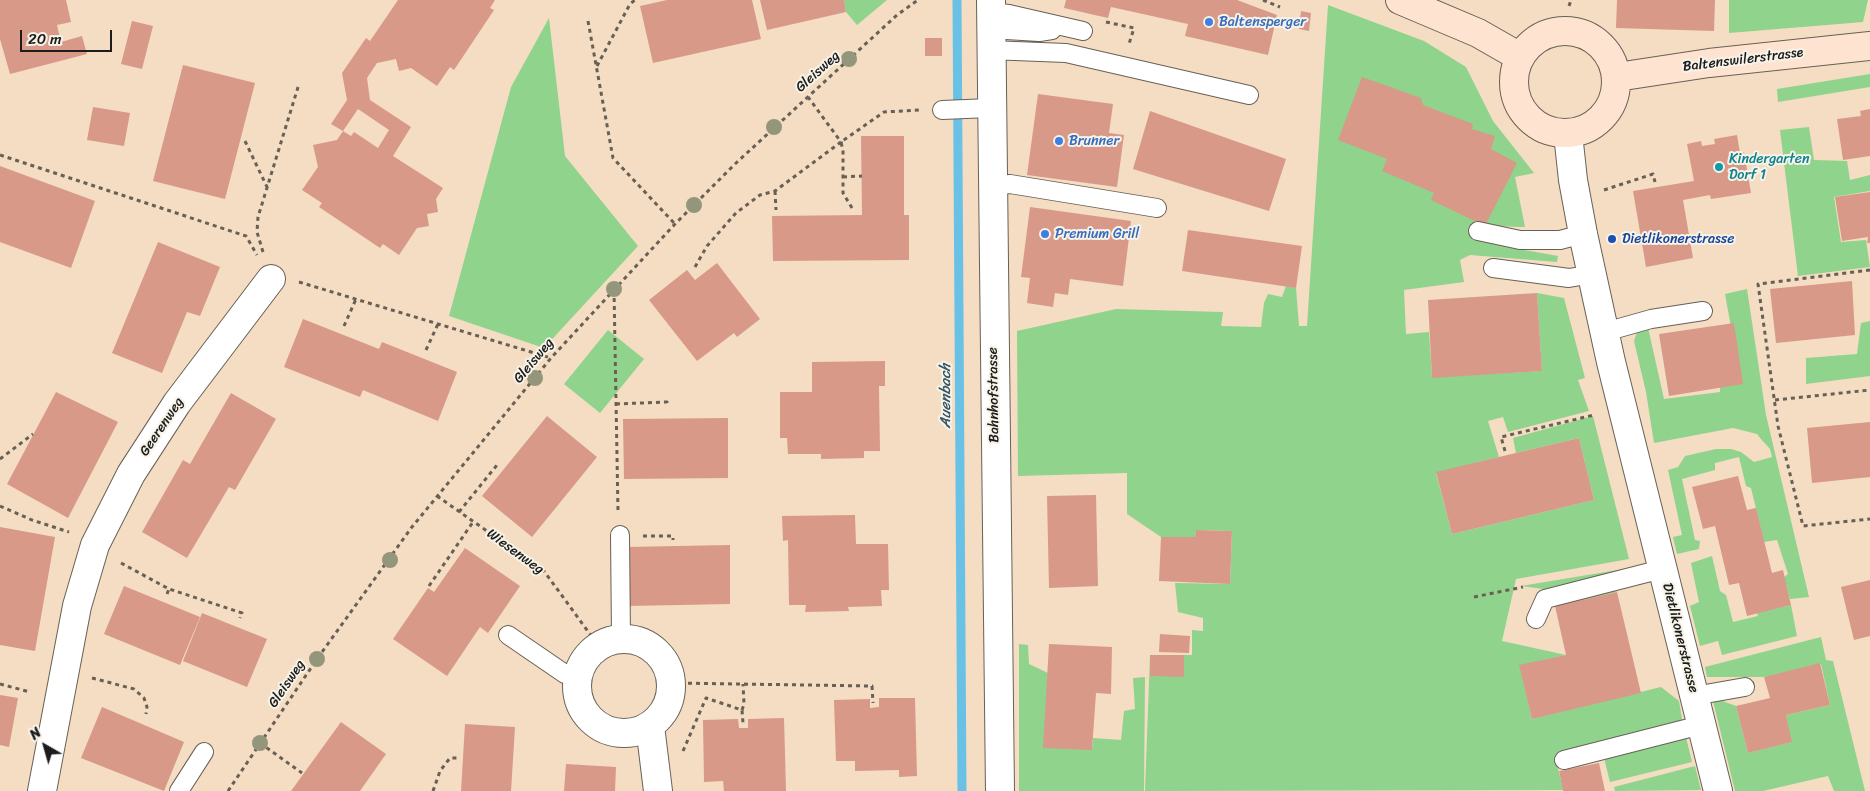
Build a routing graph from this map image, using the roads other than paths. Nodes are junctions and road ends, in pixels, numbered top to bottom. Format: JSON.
{"nodes":[{"id":1,"x":1400,"y":0,"type":"edge"},
{"id":2,"x":990,"y":23,"type":"edge"},
{"id":3,"x":1083,"y":31,"type":"dead end"},
{"id":4,"x":1870,"y":46,"type":"edge"},
{"id":5,"x":1520,"y":57,"type":"junction"},
{"id":6,"x":1617,"y":77,"type":"junction"},
{"id":7,"x":1249,"y":95,"type":"dead end"},
{"id":8,"x":983,"y":108,"type":"junction"},
{"id":9,"x":942,"y":110,"type":"road end"},
{"id":10,"x":1568,"y":134,"type":"junction"},
{"id":11,"x":991,"y":186,"type":"junction"},
{"id":12,"x":1157,"y":208,"type":"dead end"},
{"id":13,"x":1478,"y":231,"type":"dead end"},
{"id":14,"x":1583,"y":234,"type":"junction"},
{"id":15,"x":1493,"y":268,"type":"dead end"},
{"id":16,"x":1592,"y":274,"type":"junction"},
{"id":17,"x":272,"y":279,"type":"road end"},
{"id":18,"x":1703,"y":311,"type":"dead end"},
{"id":19,"x":1605,"y":332,"type":"junction"},
{"id":20,"x":620,"y":535,"type":"dead end"},
{"id":21,"x":1662,"y":569,"type":"junction"},
{"id":22,"x":1536,"y":619,"type":"dead end"},
{"id":23,"x":508,"y":635,"type":"dead end"},
{"id":24,"x":610,"y":642,"type":"junction"},
{"id":25,"x":579,"y":676,"type":"junction"},
{"id":26,"x":1745,"y":687,"type":"dead end"},
{"id":27,"x":1694,"y":696,"type":"junction"},
{"id":28,"x":1701,"y":725,"type":"junction"},
{"id":29,"x":650,"y":726,"type":"junction"},
{"id":30,"x":204,"y":752,"type":"dead end"},
{"id":31,"x":1564,"y":760,"type":"dead end"},
{"id":32,"x":42,"y":791,"type":"edge"},
{"id":33,"x":179,"y":791,"type":"edge"},
{"id":34,"x":658,"y":791,"type":"edge"},
{"id":35,"x":1000,"y":791,"type":"edge"},
{"id":36,"x":1718,"y":791,"type":"edge"}],
"edges":[{"from":1,"to":5,"type":"main road"},
{"from":2,"to":3,"type":"lane"},
{"from":2,"to":7,"type":"lane"},
{"from":2,"to":8,"type":"street","name":"Bahnhofstrasse"},
{"from":4,"to":6,"type":"main road","name":"Baltenswilerstrasse"},
{"from":5,"to":6,"type":"main road"},
{"from":5,"to":10,"type":"main road"},
{"from":6,"to":10,"type":"main road"},
{"from":8,"to":9,"type":"lane"},
{"from":8,"to":11,"type":"street","name":"Bahnhofstrasse"},
{"from":10,"to":14,"type":"street","name":"Dietlikonerstrasse"},
{"from":11,"to":12,"type":"lane"},
{"from":11,"to":35,"type":"street","name":"Bahnhofstrasse"},
{"from":13,"to":14,"type":"lane"},
{"from":14,"to":16,"type":"street","name":"Dietlikonerstrasse"},
{"from":15,"to":16,"type":"lane"},
{"from":16,"to":19,"type":"street","name":"Dietlikonerstrasse"},
{"from":17,"to":32,"type":"street","name":"Geerenweg"},
{"from":18,"to":19,"type":"lane"},
{"from":19,"to":21,"type":"street","name":"Dietlikonerstrasse"},
{"from":20,"to":24,"type":"lane"},
{"from":21,"to":22,"type":"lane"},
{"from":21,"to":27,"type":"street","name":"Dietlikonerstrasse"},
{"from":23,"to":25,"type":"lane"},
{"from":24,"to":25,"type":"street"},
{"from":24,"to":29,"type":"street"},
{"from":25,"to":29,"type":"street"},
{"from":26,"to":27,"type":"lane"},
{"from":27,"to":28,"type":"street","name":"Dietlikonerstrasse"},
{"from":28,"to":31,"type":"lane"},
{"from":28,"to":36,"type":"street","name":"Dietlikonerstrasse"},
{"from":29,"to":34,"type":"street"},
{"from":30,"to":33,"type":"lane"}]}
